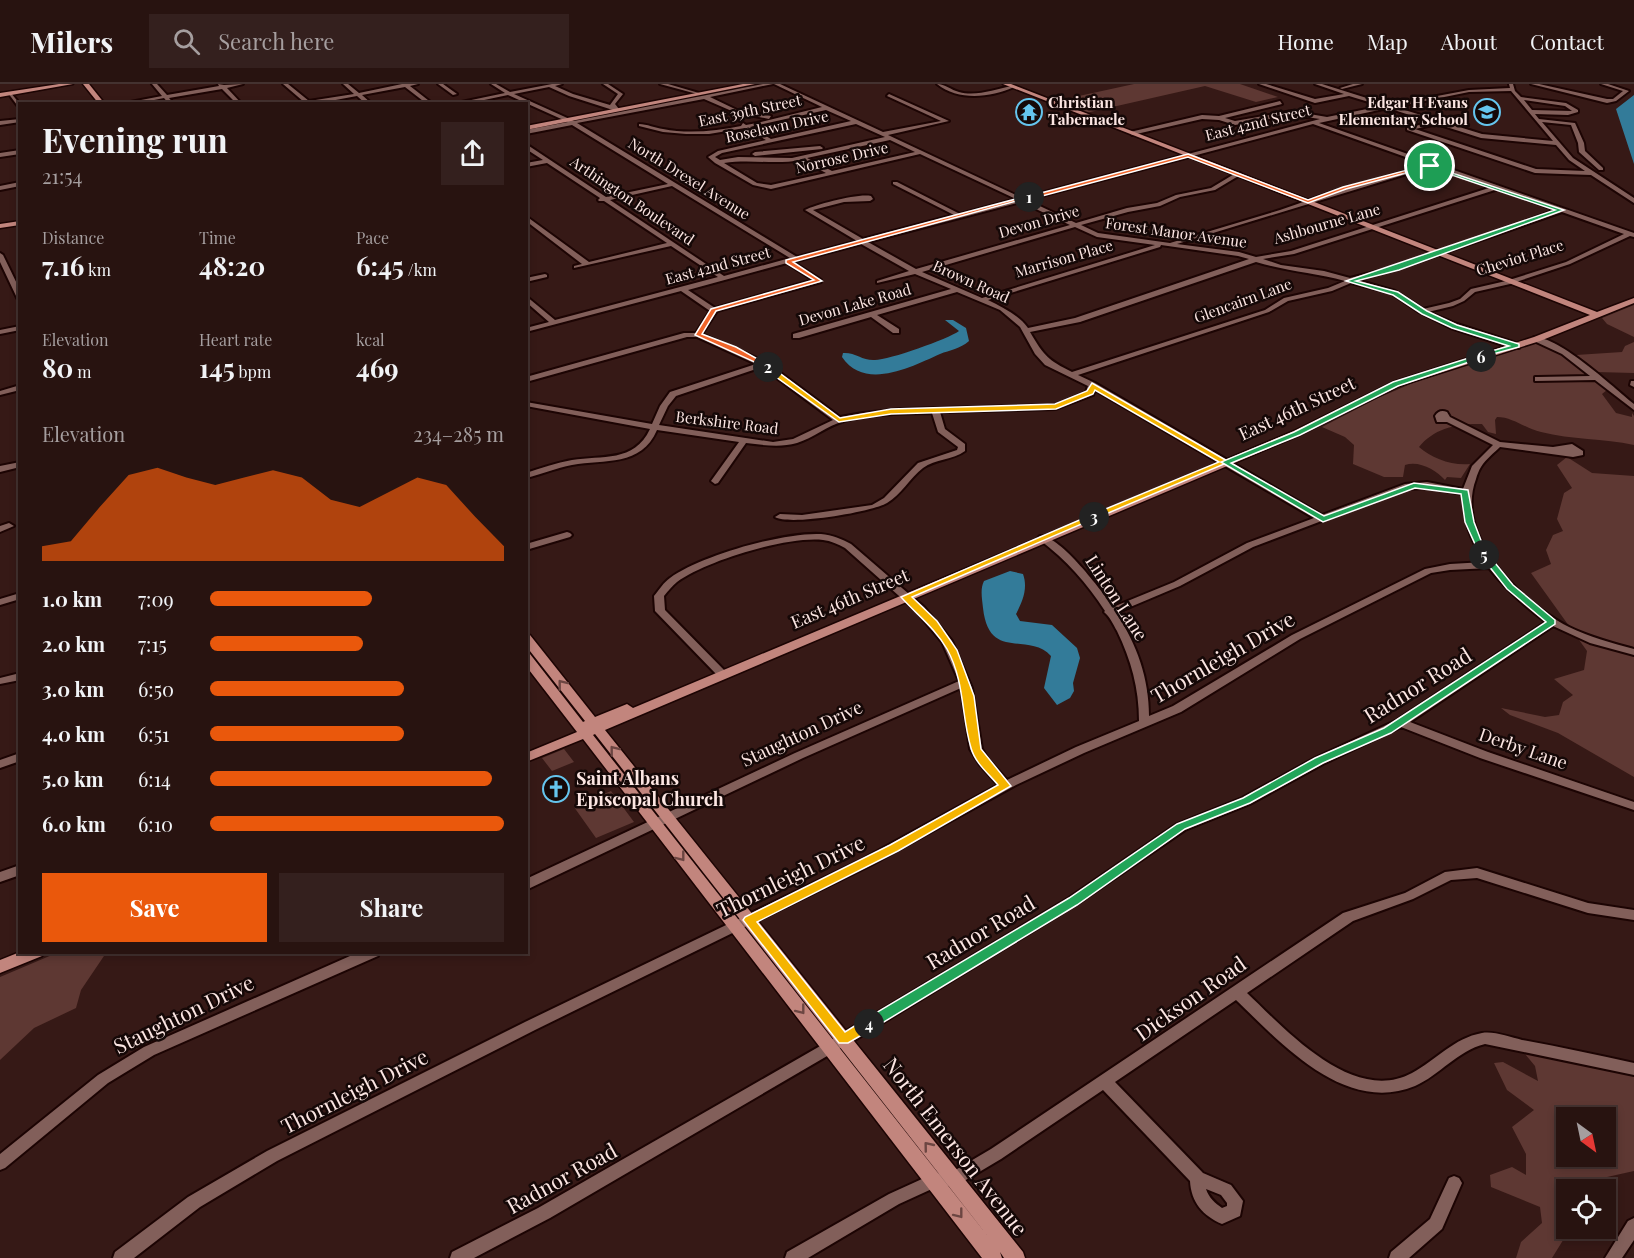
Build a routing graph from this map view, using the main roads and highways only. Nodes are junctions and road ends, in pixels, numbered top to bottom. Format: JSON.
{"nodes":[{"id":1,"x":69,"y":84,"type":"edge"},
{"id":2,"x":86,"y":84,"type":"edge"},
{"id":3,"x":743,"y":84,"type":"edge"},
{"id":4,"x":752,"y":84,"type":"edge"},
{"id":5,"x":1009,"y":85,"type":"edge"},
{"id":6,"x":0,"y":95,"type":"edge"},
{"id":7,"x":701,"y":95,"type":"junction"},
{"id":8,"x":100,"y":102,"type":"edge"},
{"id":9,"x":570,"y":120,"type":"junction"},
{"id":10,"x":528,"y":129,"type":"edge"},
{"id":11,"x":18,"y":223,"type":"edge"},
{"id":12,"x":0,"y":227,"type":"edge"},
{"id":13,"x":1634,"y":300,"type":"edge"},
{"id":14,"x":1599,"y":315,"type":"junction"},
{"id":15,"x":528,"y":641,"type":"edge"},
{"id":16,"x":528,"y":659,"type":"edge"},
{"id":17,"x":589,"y":728,"type":"junction"},
{"id":18,"x":528,"y":748,"type":"edge"},
{"id":19,"x":528,"y":757,"type":"edge"},
{"id":20,"x":32,"y":954,"type":"edge"},
{"id":21,"x":0,"y":967,"type":"edge"},
{"id":22,"x":836,"y":1043,"type":"junction"},
{"id":23,"x":993,"y":1258,"type":"edge"},
{"id":24,"x":1016,"y":1258,"type":"edge"}],
"edges":[{"from":1,"to":6,"type":"main road"},
{"from":2,"to":8,"type":"main road"},
{"from":3,"to":7,"type":"main road"},
{"from":4,"to":7,"type":"main road"},
{"from":5,"to":14,"type":"main road"},
{"from":7,"to":9,"type":"main road"},
{"from":7,"to":9,"type":"main road"},
{"from":9,"to":10,"type":"main road"},
{"from":11,"to":12,"type":"main road"},
{"from":13,"to":14,"type":"main road","name":"East 46th Street"},
{"from":14,"to":17,"type":"main road","name":"East 46th Street"},
{"from":17,"to":15,"type":"main road","name":"North Emerson Avenue","one_way":true},
{"from":16,"to":17,"type":"main road","name":"North Emerson Avenue"},
{"from":17,"to":18,"type":"main road","name":"East 46th Street"},
{"from":17,"to":19,"type":"main road","name":"East 46th Street"},
{"from":17,"to":22,"type":"main road","name":"North Emerson Avenue"},
{"from":20,"to":21,"type":"main road"},
{"from":22,"to":23,"type":"main road","name":"North Emerson Avenue","one_way":true},
{"from":24,"to":22,"type":"main road","name":"North Emerson Avenue","one_way":true}]}
